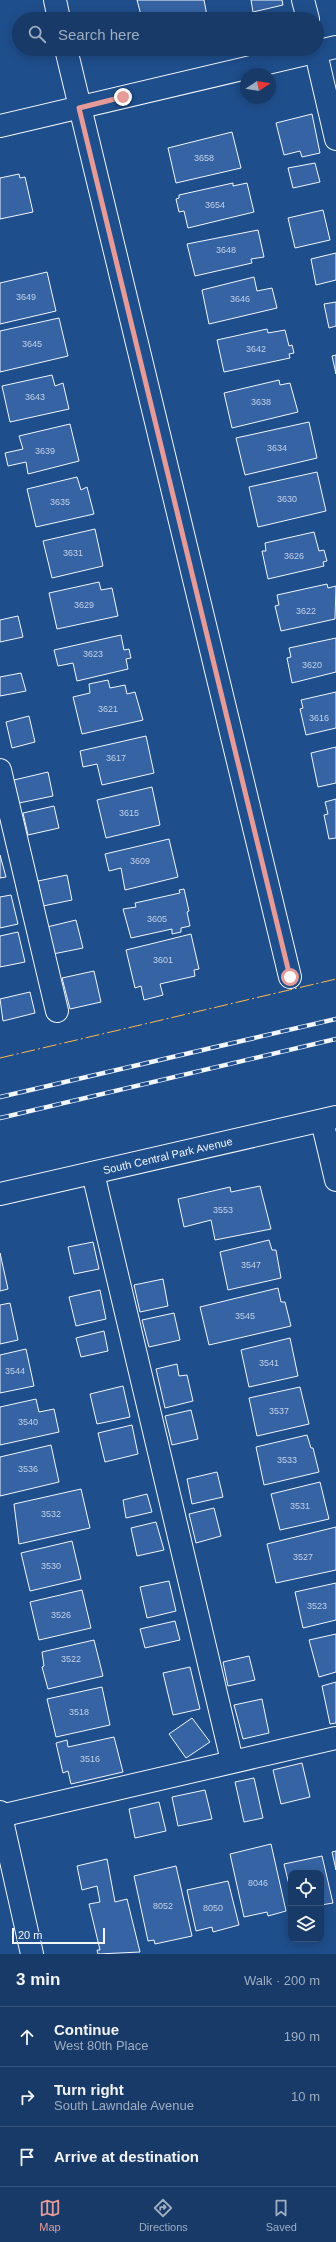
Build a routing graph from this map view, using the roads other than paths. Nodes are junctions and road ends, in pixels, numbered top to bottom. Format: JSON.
{"nodes":[{"id":1,"x":54,"y":0,"type":"edge"},
{"id":2,"x":304,"y":0,"type":"edge"},
{"id":3,"x":57,"y":12,"type":"edge"},
{"id":4,"x":307,"y":12,"type":"edge"},
{"id":5,"x":68,"y":56,"type":"edge"},
{"id":6,"x":293,"y":56,"type":"edge"},
{"id":7,"x":323,"y":56,"type":"edge"},
{"id":8,"x":79,"y":108,"type":"junction"},
{"id":9,"x":0,"y":126,"type":"edge"},
{"id":10,"x":336,"y":139,"type":"edge"},
{"id":11,"x":0,"y":770,"type":"edge"},
{"id":12,"x":290,"y":977,"type":"dead end"},
{"id":13,"x":57,"y":1011,"type":"dead end"},
{"id":14,"x":329,"y":1119,"type":"edge"},
{"id":15,"x":93,"y":1173,"type":"junction"},
{"id":16,"x":336,"y":1180,"type":"edge"},
{"id":17,"x":0,"y":1194,"type":"edge"},
{"id":18,"x":336,"y":1738,"type":"edge"},
{"id":19,"x":232,"y":1761,"type":"junction"},
{"id":20,"x":0,"y":1814,"type":"edge"},
{"id":21,"x":32,"y":1954,"type":"edge"}],
"edges":[{"from":1,"to":3,"type":"street"},
{"from":2,"to":4,"type":"street"},
{"from":5,"to":8,"type":"street"},
{"from":6,"to":8,"type":"street"},
{"from":7,"to":10,"type":"street"},
{"from":8,"to":9,"type":"street"},
{"from":8,"to":12,"type":"street"},
{"from":11,"to":13,"type":"street"},
{"from":14,"to":15,"type":"street","name":"South Central Park Avenue"},
{"from":14,"to":16,"type":"street"},
{"from":15,"to":17,"type":"street","name":"South Central Park Avenue"},
{"from":15,"to":19,"type":"street"},
{"from":18,"to":19,"type":"street"},
{"from":19,"to":20,"type":"street"},
{"from":20,"to":21,"type":"street"}]}
